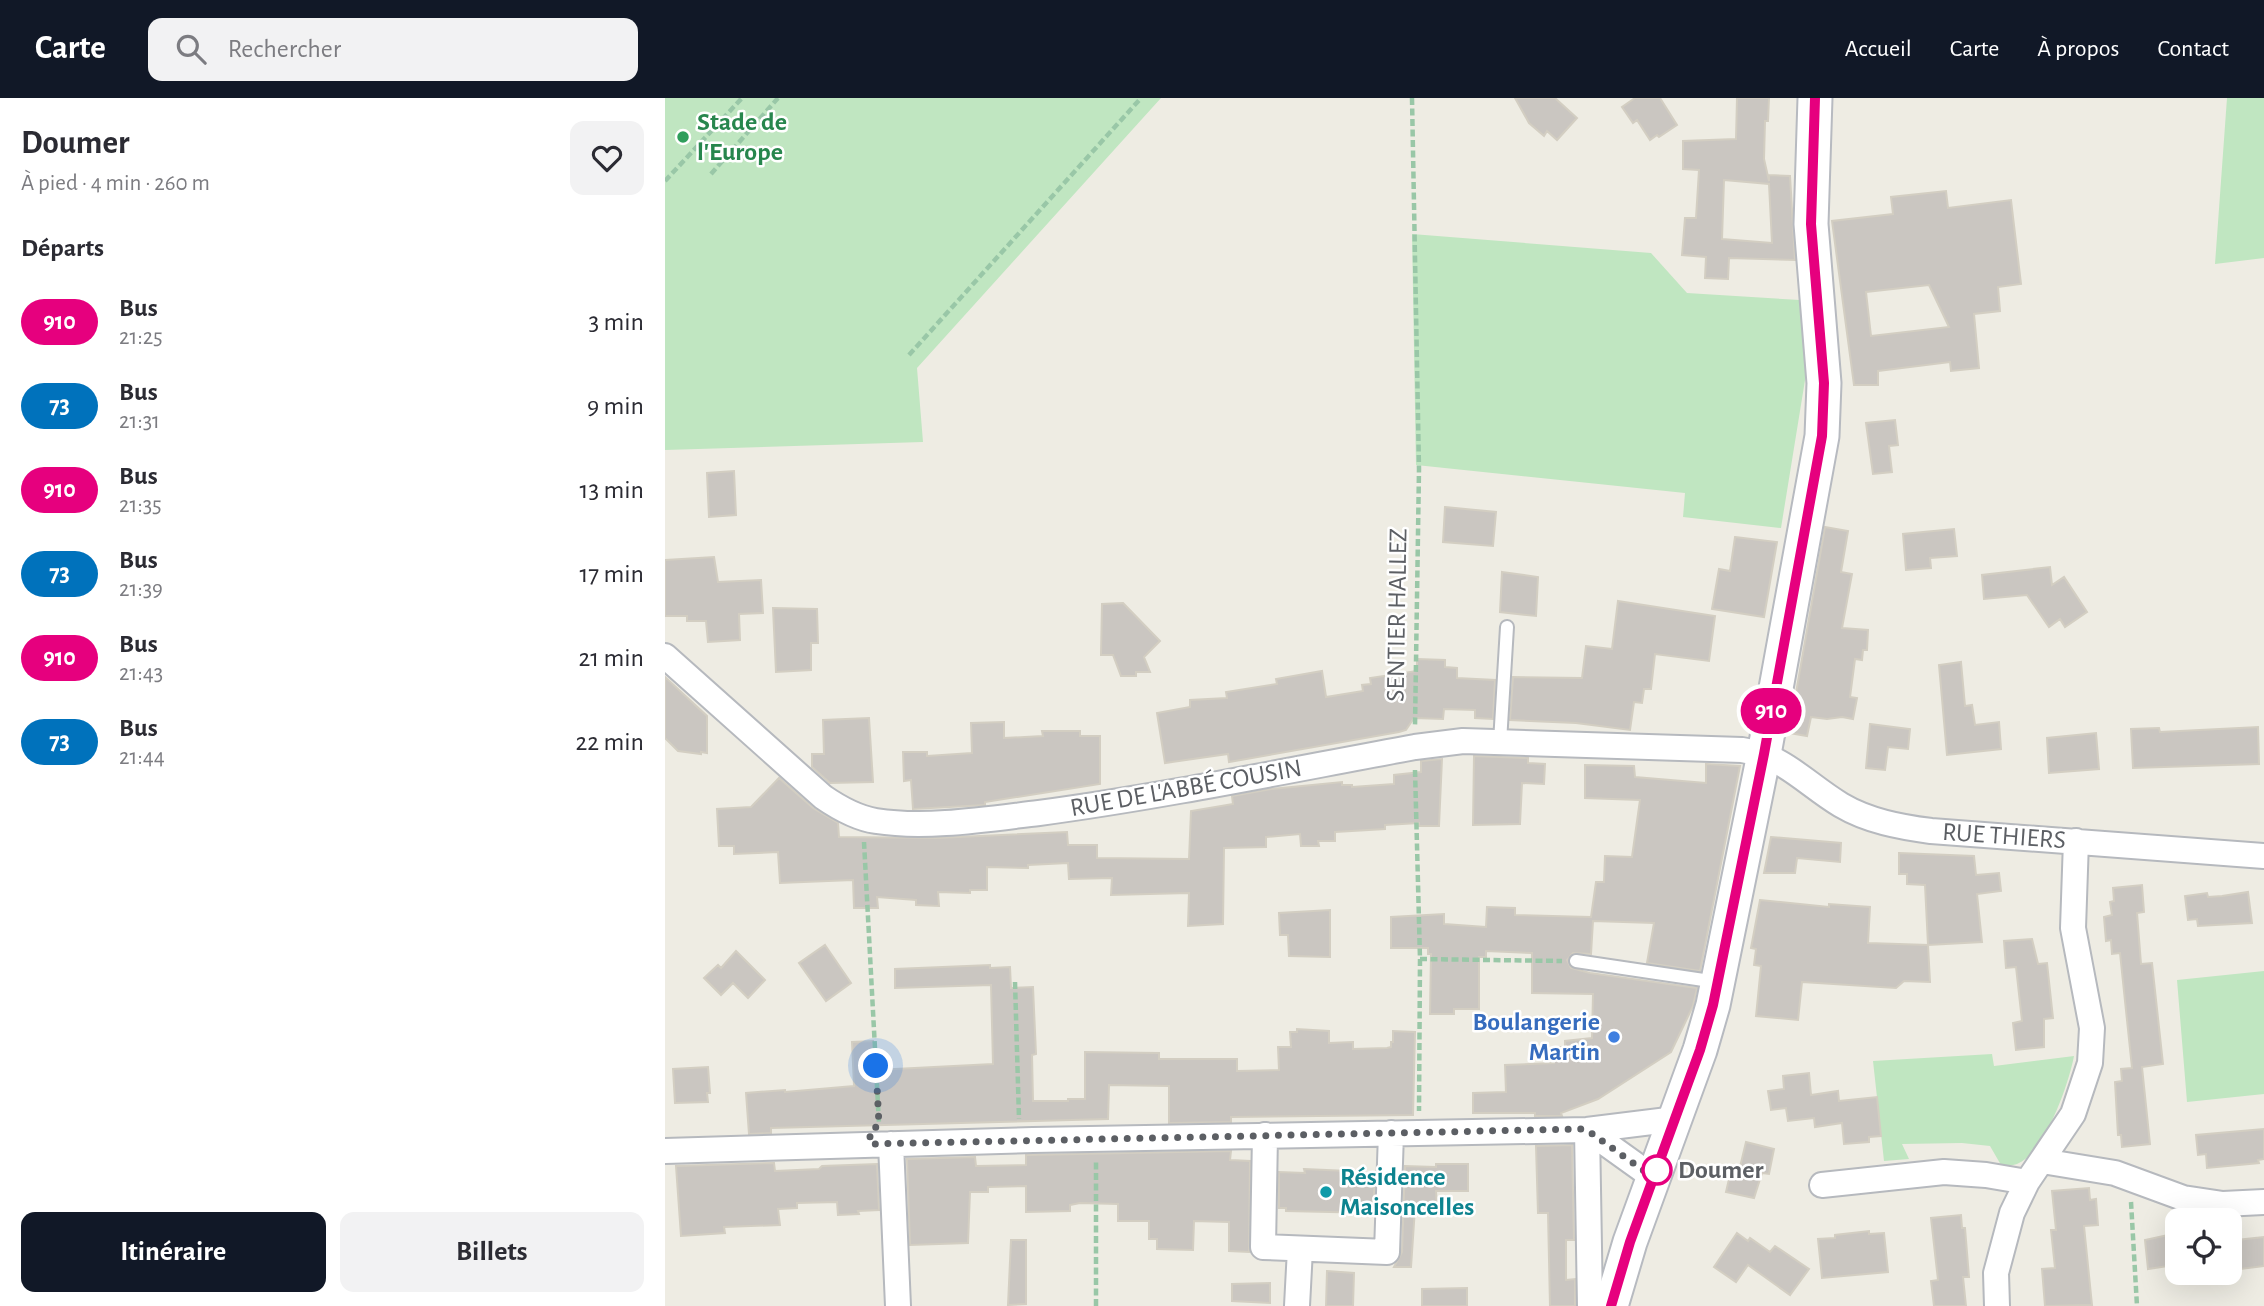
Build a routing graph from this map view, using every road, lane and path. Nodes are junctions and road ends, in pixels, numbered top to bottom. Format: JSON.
{"nodes":[{"id":1,"x":742,"y":98,"type":"edge"},
{"id":2,"x":778,"y":98,"type":"edge"},
{"id":3,"x":1141,"y":98,"type":"edge"},
{"id":4,"x":1412,"y":98,"type":"edge"},
{"id":5,"x":1815,"y":98,"type":"edge"},
{"id":6,"x":711,"y":174,"type":"dead end"},
{"id":7,"x":665,"y":181,"type":"edge"},
{"id":8,"x":909,"y":355,"type":"dead end"},
{"id":9,"x":1507,"y":627,"type":"dead end"},
{"id":10,"x":665,"y":656,"type":"edge"},
{"id":11,"x":1500,"y":742,"type":"junction"},
{"id":12,"x":1415,"y":747,"type":"junction"},
{"id":13,"x":1764,"y":754,"type":"junction"},
{"id":14,"x":862,"y":818,"type":"junction"},
{"id":15,"x":2076,"y":841,"type":"junction"},
{"id":16,"x":2264,"y":856,"type":"edge"},
{"id":17,"x":1420,"y":959,"type":"junction"},
{"id":18,"x":1576,"y":961,"type":"joint"},
{"id":19,"x":1015,"y":982,"type":"dead end"},
{"id":20,"x":1719,"y":982,"type":"junction"},
{"id":21,"x":1676,"y":1119,"type":"junction"},
{"id":22,"x":1587,"y":1130,"type":"junction"},
{"id":23,"x":1391,"y":1133,"type":"junction"},
{"id":24,"x":1419,"y":1133,"type":"junction"},
{"id":25,"x":1265,"y":1135,"type":"junction"},
{"id":26,"x":1096,"y":1139,"type":"junction"},
{"id":27,"x":1020,"y":1140,"type":"junction"},
{"id":28,"x":881,"y":1144,"type":"junction"},
{"id":29,"x":665,"y":1151,"type":"edge"},
{"id":30,"x":2042,"y":1161,"type":"junction"},
{"id":31,"x":2129,"y":1177,"type":"junction"},
{"id":32,"x":1654,"y":1178,"type":"junction"},
{"id":33,"x":2027,"y":1182,"type":"junction"},
{"id":34,"x":1822,"y":1185,"type":"dead end"},
{"id":35,"x":2264,"y":1202,"type":"edge"},
{"id":36,"x":1300,"y":1249,"type":"junction"},
{"id":37,"x":898,"y":1306,"type":"edge"},
{"id":38,"x":1096,"y":1306,"type":"edge"},
{"id":39,"x":1297,"y":1306,"type":"edge"},
{"id":40,"x":1590,"y":1306,"type":"edge"},
{"id":41,"x":1611,"y":1306,"type":"edge"},
{"id":42,"x":1997,"y":1306,"type":"edge"},
{"id":43,"x":2137,"y":1306,"type":"edge"}],
"edges":[{"from":1,"to":7,"type":"path"},
{"from":2,"to":6,"type":"path"},
{"from":3,"to":8,"type":"path"},
{"from":4,"to":12,"type":"path","name":"SENTIER HALLEZ"},
{"from":5,"to":13,"type":"main road"},
{"from":9,"to":11,"type":"lane"},
{"from":10,"to":14,"type":"street","name":"RUE DE L'ABBÉ COUSIN"},
{"from":11,"to":12,"type":"street","name":"RUE DE L'ABBÉ COUSIN"},
{"from":11,"to":13,"type":"street","name":"RUE DE L'ABBÉ COUSIN"},
{"from":12,"to":14,"type":"street","name":"RUE DE L'ABBÉ COUSIN"},
{"from":12,"to":17,"type":"path","name":"SENTIER HALLEZ"},
{"from":13,"to":15,"type":"street","name":"RUE THIERS"},
{"from":13,"to":20,"type":"main road"},
{"from":14,"to":28,"type":"path"},
{"from":15,"to":16,"type":"street","name":"RUE THIERS"},
{"from":15,"to":30,"type":"street"},
{"from":17,"to":18,"type":"path"},
{"from":17,"to":24,"type":"path","name":"SENTIER HALLEZ"},
{"from":18,"to":20,"type":"lane"},
{"from":19,"to":27,"type":"path"},
{"from":20,"to":21,"type":"main road"},
{"from":21,"to":22,"type":"street"},
{"from":21,"to":32,"type":"main road"},
{"from":22,"to":24,"type":"street"},
{"from":22,"to":32,"type":"street"},
{"from":22,"to":40,"type":"street"},
{"from":23,"to":24,"type":"street"},
{"from":23,"to":25,"type":"street"},
{"from":23,"to":36,"type":"street"},
{"from":25,"to":26,"type":"street"},
{"from":25,"to":36,"type":"street"},
{"from":26,"to":27,"type":"street"},
{"from":26,"to":38,"type":"path"},
{"from":27,"to":28,"type":"street"},
{"from":28,"to":29,"type":"street"},
{"from":28,"to":37,"type":"street"},
{"from":30,"to":31,"type":"street"},
{"from":30,"to":33,"type":"street"},
{"from":31,"to":35,"type":"street"},
{"from":31,"to":43,"type":"path"},
{"from":32,"to":41,"type":"main road"},
{"from":33,"to":34,"type":"street"},
{"from":33,"to":42,"type":"street"},
{"from":36,"to":39,"type":"street"}]}
